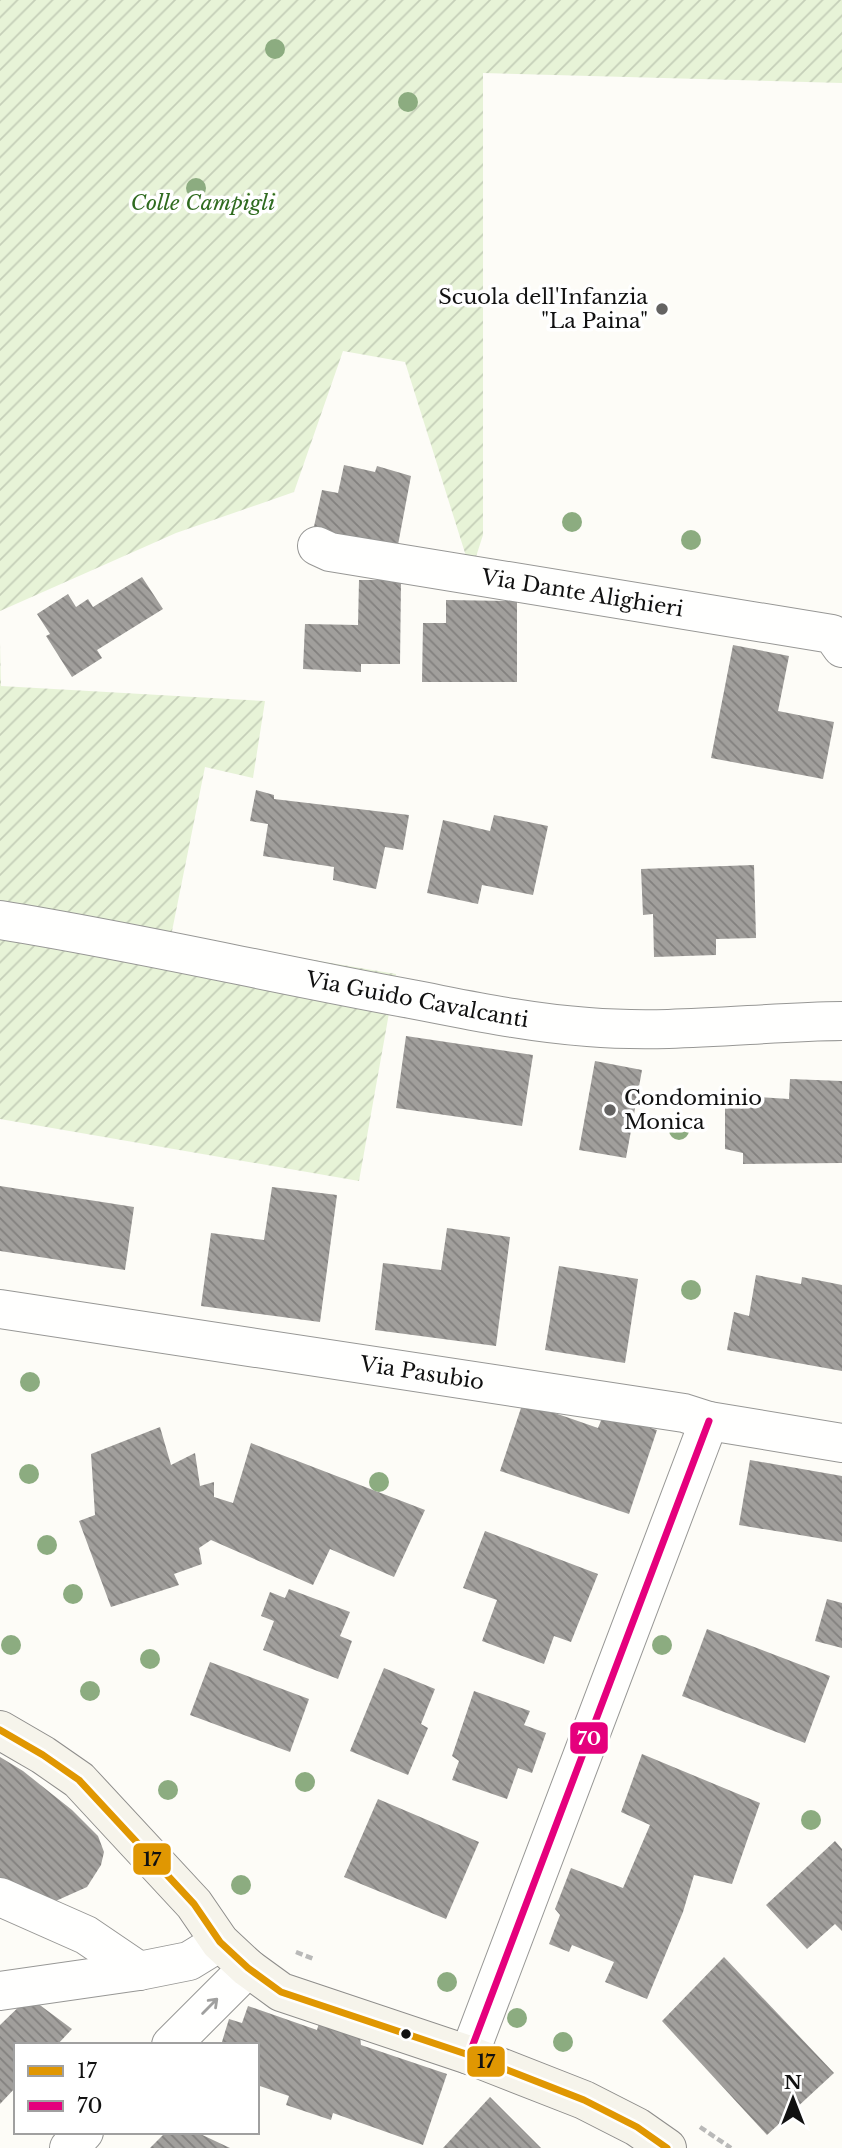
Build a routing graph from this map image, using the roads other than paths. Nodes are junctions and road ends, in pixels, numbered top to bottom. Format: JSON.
{"nodes":[{"id":1,"x":317,"y":546,"type":"dead end"},
{"id":2,"x":842,"y":648,"type":"edge"},
{"id":3,"x":0,"y":920,"type":"edge"},
{"id":4,"x":842,"y":1021,"type":"edge"},
{"id":5,"x":0,"y":1308,"type":"edge"},
{"id":6,"x":709,"y":1421,"type":"junction"},
{"id":7,"x":842,"y":1443,"type":"edge"},
{"id":8,"x":0,"y":1730,"type":"edge"},
{"id":9,"x":0,"y":1897,"type":"edge"},
{"id":10,"x":220,"y":1942,"type":"junction"},
{"id":11,"x":248,"y":1968,"type":"junction"},
{"id":12,"x":139,"y":1970,"type":"junction"},
{"id":13,"x":0,"y":1991,"type":"edge"},
{"id":14,"x":174,"y":2043,"type":"edge"},
{"id":15,"x":469,"y":2055,"type":"junction"},
{"id":16,"x":82,"y":2134,"type":"edge"},
{"id":17,"x":679,"y":2134,"type":"edge"},
{"id":18,"x":69,"y":2148,"type":"edge"}],
"edges":[{"from":1,"to":2,"type":"street","name":"Via Dante Alighieri"},
{"from":3,"to":4,"type":"street","name":"Via Guido Cavalcanti"},
{"from":5,"to":6,"type":"street","name":"Via Pasubio"},
{"from":6,"to":7,"type":"street","name":"Via Pasubio"},
{"from":6,"to":15,"type":"street"},
{"from":8,"to":10,"type":"street"},
{"from":9,"to":12,"type":"street"},
{"from":10,"to":11,"type":"street"},
{"from":10,"to":12,"type":"street"},
{"from":14,"to":11,"type":"street","one_way":true},
{"from":11,"to":15,"type":"street"},
{"from":12,"to":13,"type":"street"},
{"from":15,"to":17,"type":"street"},
{"from":16,"to":18,"type":"street"}]}
